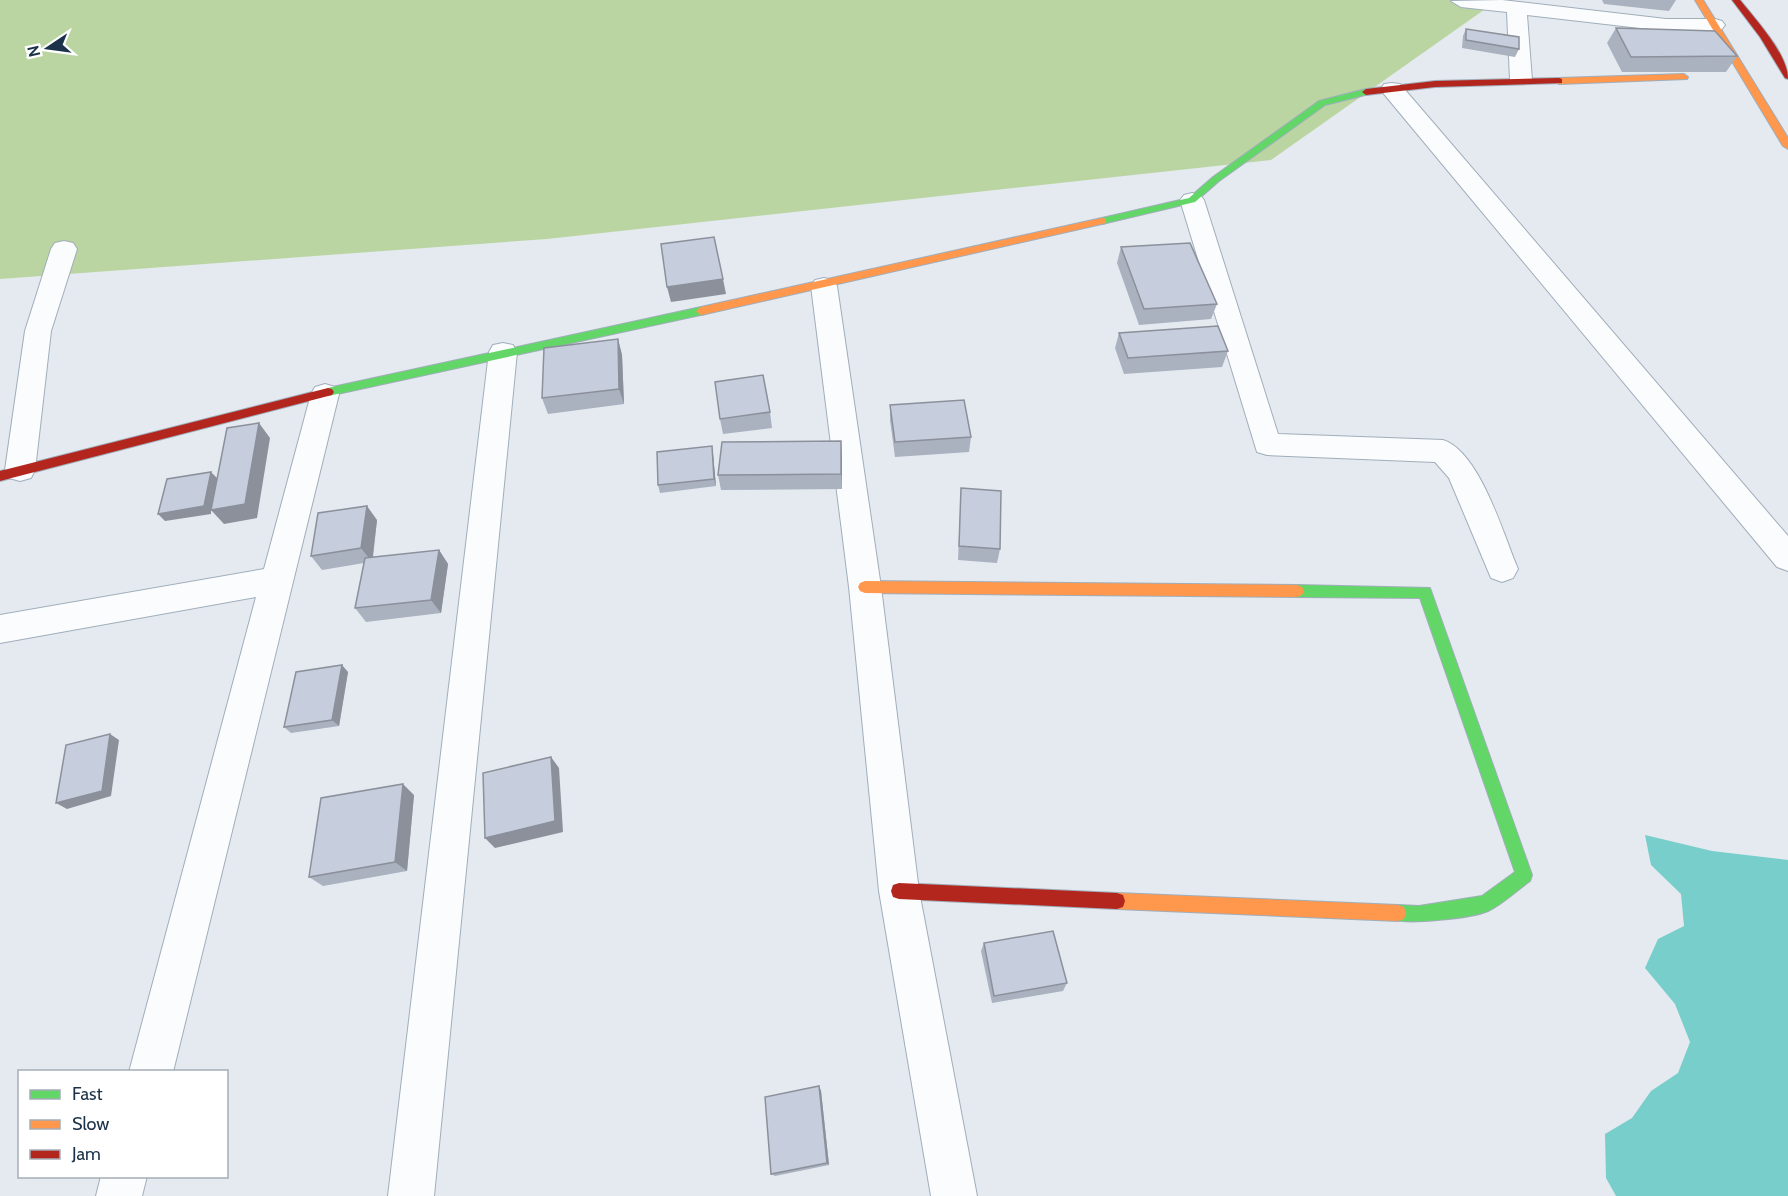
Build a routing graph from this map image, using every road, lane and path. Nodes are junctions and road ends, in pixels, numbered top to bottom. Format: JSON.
{"nodes":[{"id":1,"x":1699,"y":0,"type":"edge"},
{"id":2,"x":1736,"y":0,"type":"edge"},
{"id":3,"x":1461,"y":2,"type":"dead end"},
{"id":4,"x":1517,"y":9,"type":"junction"},
{"id":5,"x":1718,"y":32,"type":"junction"},
{"id":6,"x":1783,"y":34,"type":"dead end"},
{"id":7,"x":1764,"y":36,"type":"junction"},
{"id":8,"x":1684,"y":76,"type":"edge"},
{"id":9,"x":1788,"y":76,"type":"edge"},
{"id":10,"x":1521,"y":80,"type":"junction"},
{"id":11,"x":1392,"y":89,"type":"junction"},
{"id":12,"x":1788,"y":146,"type":"edge"},
{"id":13,"x":1192,"y":200,"type":"junction"},
{"id":14,"x":64,"y":249,"type":"dead end"},
{"id":15,"x":824,"y":286,"type":"junction"},
{"id":16,"x":504,"y":352,"type":"junction"},
{"id":17,"x":325,"y":394,"type":"junction"},
{"id":18,"x":10,"y":473,"type":"edge"},
{"id":19,"x":1788,"y":558,"type":"edge"},
{"id":20,"x":1502,"y":569,"type":"dead end"},
{"id":21,"x":278,"y":580,"type":"junction"},
{"id":22,"x":865,"y":587,"type":"junction"},
{"id":23,"x":0,"y":629,"type":"edge"},
{"id":24,"x":899,"y":891,"type":"junction"},
{"id":25,"x":151,"y":1070,"type":"edge"},
{"id":26,"x":124,"y":1178,"type":"edge"},
{"id":27,"x":119,"y":1196,"type":"edge"},
{"id":28,"x":411,"y":1196,"type":"edge"},
{"id":29,"x":954,"y":1196,"type":"edge"}],
"edges":[{"from":1,"to":5,"type":"street"},
{"from":2,"to":7,"type":"street"},
{"from":3,"to":4,"type":"street"},
{"from":4,"to":5,"type":"street"},
{"from":4,"to":10,"type":"street"},
{"from":5,"to":7,"type":"street"},
{"from":5,"to":12,"type":"street"},
{"from":6,"to":7,"type":"street"},
{"from":7,"to":9,"type":"street"},
{"from":8,"to":10,"type":"street"},
{"from":10,"to":11,"type":"street"},
{"from":11,"to":13,"type":"street"},
{"from":11,"to":19,"type":"street"},
{"from":13,"to":15,"type":"street"},
{"from":13,"to":20,"type":"street"},
{"from":14,"to":18,"type":"street"},
{"from":15,"to":16,"type":"street"},
{"from":15,"to":22,"type":"street"},
{"from":16,"to":17,"type":"street"},
{"from":16,"to":28,"type":"street"},
{"from":17,"to":18,"type":"street"},
{"from":17,"to":21,"type":"street"},
{"from":21,"to":23,"type":"street"},
{"from":21,"to":25,"type":"street"},
{"from":22,"to":24,"type":"street"},
{"from":22,"to":24,"type":"street"},
{"from":24,"to":29,"type":"street"},
{"from":26,"to":27,"type":"street"}]}
